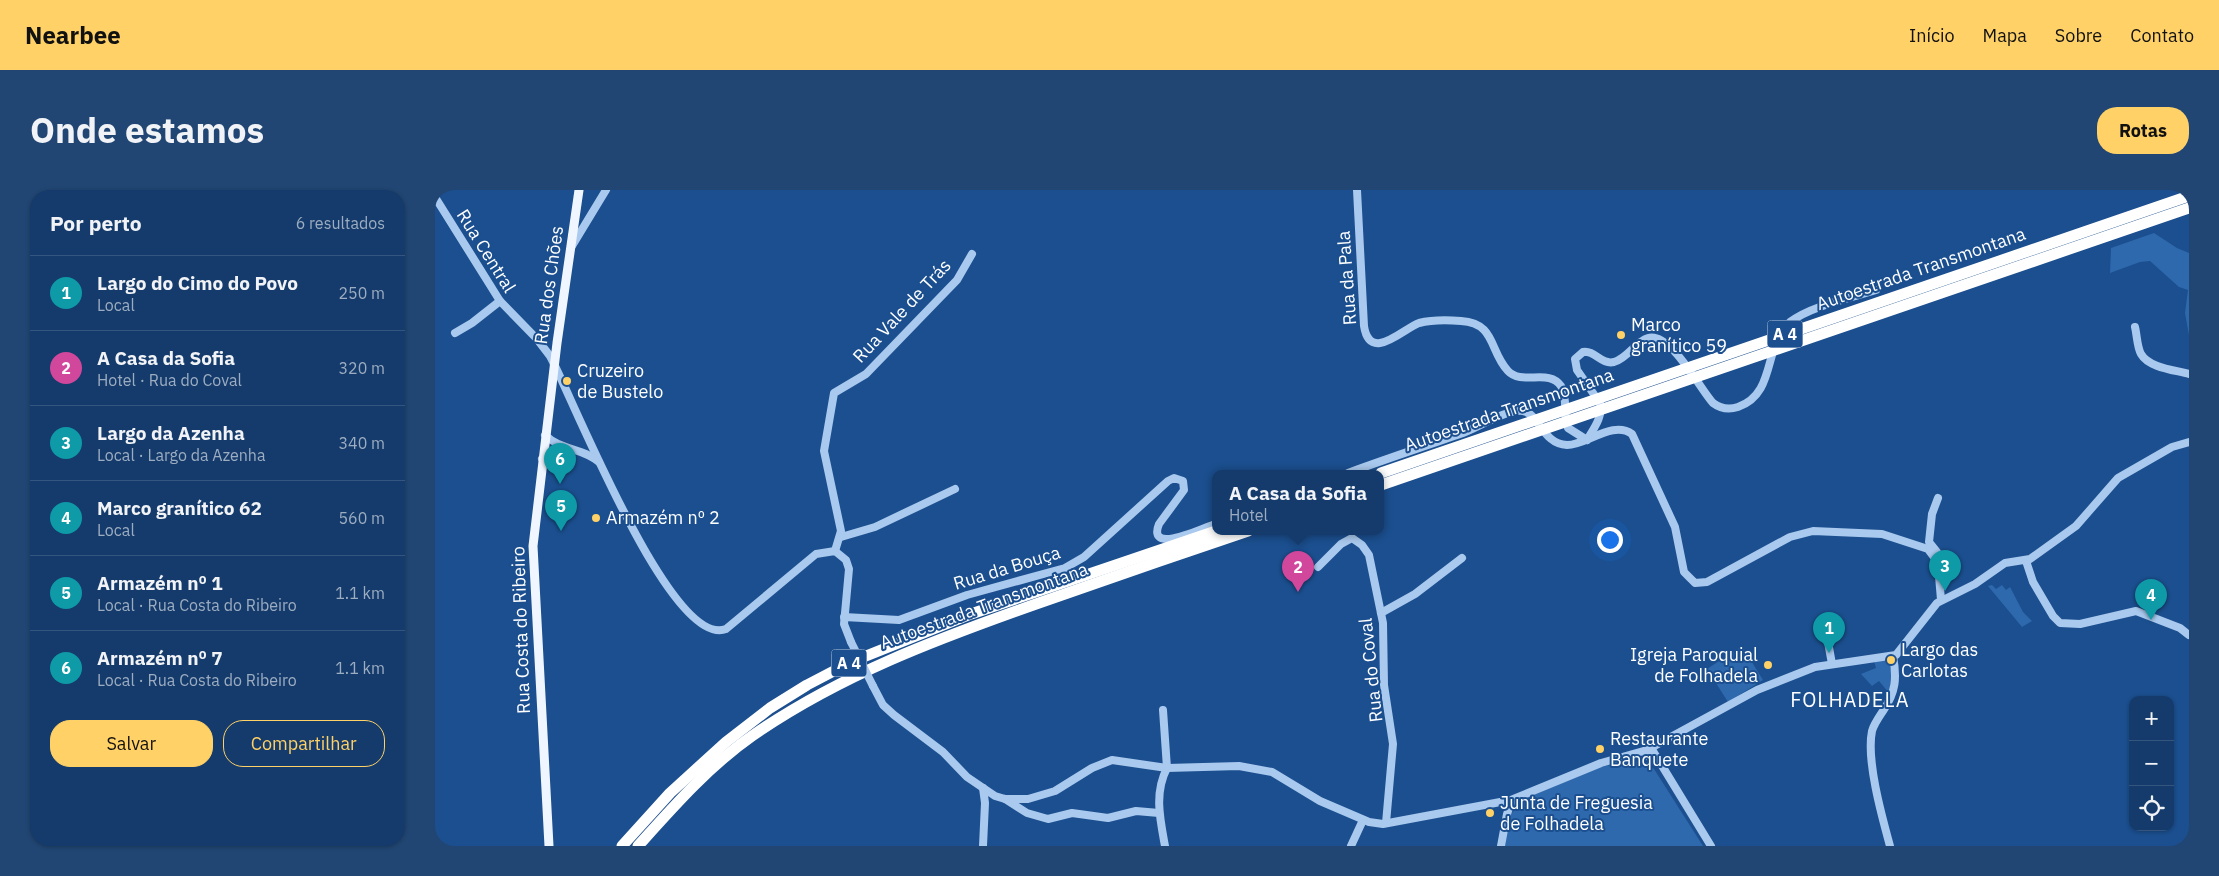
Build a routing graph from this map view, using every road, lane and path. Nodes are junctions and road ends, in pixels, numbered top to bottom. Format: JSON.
{"nodes":[{"id":1,"x":579,"y":190,"type":"edge"},
{"id":2,"x":606,"y":190,"type":"edge"},
{"id":3,"x":1357,"y":190,"type":"edge"},
{"id":4,"x":2189,"y":196,"type":"edge"},
{"id":5,"x":435,"y":198,"type":"edge"},
{"id":6,"x":2189,"y":208,"type":"edge"},
{"id":7,"x":571,"y":249,"type":"junction"},
{"id":8,"x":972,"y":254,"type":"dead end"},
{"id":9,"x":1876,"y":290,"type":"dead end"},
{"id":10,"x":500,"y":301,"type":"junction"},
{"id":11,"x":2135,"y":327,"type":"dead end"},
{"id":12,"x":455,"y":332,"type":"dead end"},
{"id":13,"x":537,"y":340,"type":"junction"},
{"id":14,"x":557,"y":343,"type":"junction"},
{"id":15,"x":555,"y":365,"type":"junction"},
{"id":16,"x":2189,"y":374,"type":"edge"},
{"id":17,"x":552,"y":384,"type":"joint"},
{"id":18,"x":545,"y":435,"type":"junction"},
{"id":19,"x":1587,"y":440,"type":"junction"},
{"id":20,"x":2189,"y":442,"type":"edge"},
{"id":21,"x":571,"y":449,"type":"junction"},
{"id":22,"x":542,"y":459,"type":"junction"},
{"id":23,"x":601,"y":463,"type":"junction"},
{"id":24,"x":1356,"y":470,"type":"edge"},
{"id":25,"x":1384,"y":473,"type":"edge"},
{"id":26,"x":1384,"y":484,"type":"edge"},
{"id":27,"x":955,"y":489,"type":"dead end"},
{"id":28,"x":1939,"y":498,"type":"dead end"},
{"id":29,"x":1212,"y":525,"type":"edge"},
{"id":30,"x":1212,"y":533,"type":"edge"},
{"id":31,"x":1234,"y":535,"type":"edge"},
{"id":32,"x":841,"y":537,"type":"junction"},
{"id":33,"x":835,"y":551,"type":"junction"},
{"id":34,"x":1462,"y":558,"type":"dead end"},
{"id":35,"x":1937,"y":561,"type":"junction"},
{"id":36,"x":2026,"y":561,"type":"junction"},
{"id":37,"x":1127,"y":567,"type":"junction"},
{"id":38,"x":1318,"y":567,"type":"dead end"},
{"id":39,"x":1941,"y":600,"type":"junction"},
{"id":40,"x":1381,"y":613,"type":"junction"},
{"id":41,"x":844,"y":617,"type":"junction"},
{"id":42,"x":2188,"y":634,"type":"edge"},
{"id":43,"x":1829,"y":642,"type":"dead end"},
{"id":44,"x":1893,"y":656,"type":"junction"},
{"id":45,"x":1831,"y":664,"type":"junction"},
{"id":46,"x":1163,"y":710,"type":"dead end"},
{"id":47,"x":1650,"y":752,"type":"junction"},
{"id":48,"x":1167,"y":768,"type":"junction"},
{"id":49,"x":983,"y":788,"type":"junction"},
{"id":50,"x":1005,"y":799,"type":"junction"},
{"id":51,"x":1512,"y":800,"type":"junction"},
{"id":52,"x":1159,"y":813,"type":"junction"},
{"id":53,"x":1363,"y":820,"type":"junction"},
{"id":54,"x":1386,"y":823,"type":"junction"},
{"id":55,"x":549,"y":846,"type":"edge"},
{"id":56,"x":622,"y":846,"type":"edge"},
{"id":57,"x":638,"y":846,"type":"edge"},
{"id":58,"x":983,"y":846,"type":"edge"},
{"id":59,"x":1165,"y":846,"type":"edge"},
{"id":60,"x":1351,"y":846,"type":"edge"},
{"id":61,"x":1501,"y":846,"type":"edge"},
{"id":62,"x":1711,"y":846,"type":"edge"},
{"id":63,"x":1890,"y":846,"type":"edge"}],
"edges":[{"from":1,"to":7,"type":"main road","name":"Rua dos Chões"},
{"from":2,"to":7,"type":"street"},
{"from":3,"to":19,"type":"street","name":"Rua da Pala"},
{"from":4,"to":25,"type":"highway","name":"Autoestrada Transmontana","number":"A 4","bridge":true},
{"from":5,"to":10,"type":"street","name":"Rua Central"},
{"from":6,"to":26,"type":"highway","name":"Autoestrada Transmontana","number":"A 4","bridge":true},
{"from":7,"to":14,"type":"main road","name":"Rua dos Chões"},
{"from":8,"to":32,"type":"street","name":"Rua Vale de Trás"},
{"from":9,"to":19,"type":"street"},
{"from":10,"to":12,"type":"street"},
{"from":10,"to":13,"type":"street","name":"Rua Central"},
{"from":11,"to":16,"type":"street"},
{"from":13,"to":14,"type":"street"},
{"from":13,"to":15,"type":"street","name":"Rua Central"},
{"from":14,"to":15,"type":"main road","name":"Rua dos Chões"},
{"from":15,"to":17,"type":"main road","name":"Rua dos Chões"},
{"from":15,"to":23,"type":"street","name":"Rua Central"},
{"from":17,"to":18,"type":"main road","name":"Rua Costa do Ribeiro"},
{"from":18,"to":21,"type":"street"},
{"from":18,"to":22,"type":"main road","name":"Rua Costa do Ribeiro"},
{"from":19,"to":24,"type":"street"},
{"from":19,"to":35,"type":"street"},
{"from":20,"to":36,"type":"street"},
{"from":21,"to":22,"type":"street"},
{"from":21,"to":23,"type":"street"},
{"from":22,"to":55,"type":"main road","name":"Rua Costa do Ribeiro"},
{"from":23,"to":33,"type":"street","name":"Rua Central"},
{"from":27,"to":32,"type":"street"},
{"from":28,"to":35,"type":"street"},
{"from":29,"to":41,"type":"street","name":"Rua da Bouça"},
{"from":30,"to":37,"type":"highway","name":"Autoestrada Transmontana","number":"A 4"},
{"from":31,"to":37,"type":"highway","name":"Autoestrada Transmontana","number":"A 4"},
{"from":32,"to":33,"type":"street"},
{"from":33,"to":41,"type":"street"},
{"from":34,"to":40,"type":"street"},
{"from":35,"to":39,"type":"street"},
{"from":36,"to":39,"type":"street"},
{"from":36,"to":42,"type":"street"},
{"from":37,"to":56,"type":"highway","name":"Autoestrada Transmontana","number":"A 4"},
{"from":37,"to":57,"type":"highway","name":"Autoestrada Transmontana","number":"A 4"},
{"from":38,"to":40,"type":"street","name":"Rua do Coval"},
{"from":39,"to":44,"type":"street"},
{"from":40,"to":54,"type":"street","name":"Rua do Coval"},
{"from":41,"to":49,"type":"street","bridge":true},
{"from":43,"to":45,"type":"street"},
{"from":44,"to":45,"type":"street"},
{"from":44,"to":63,"type":"street"},
{"from":45,"to":47,"type":"street"},
{"from":46,"to":48,"type":"street"},
{"from":47,"to":51,"type":"street"},
{"from":47,"to":62,"type":"street"},
{"from":48,"to":50,"type":"street"},
{"from":48,"to":52,"type":"street"},
{"from":48,"to":53,"type":"street"},
{"from":49,"to":50,"type":"street"},
{"from":49,"to":58,"type":"street"},
{"from":50,"to":52,"type":"street"},
{"from":51,"to":54,"type":"street"},
{"from":51,"to":61,"type":"street"},
{"from":52,"to":59,"type":"street"},
{"from":53,"to":54,"type":"street"},
{"from":53,"to":60,"type":"street"}]}
